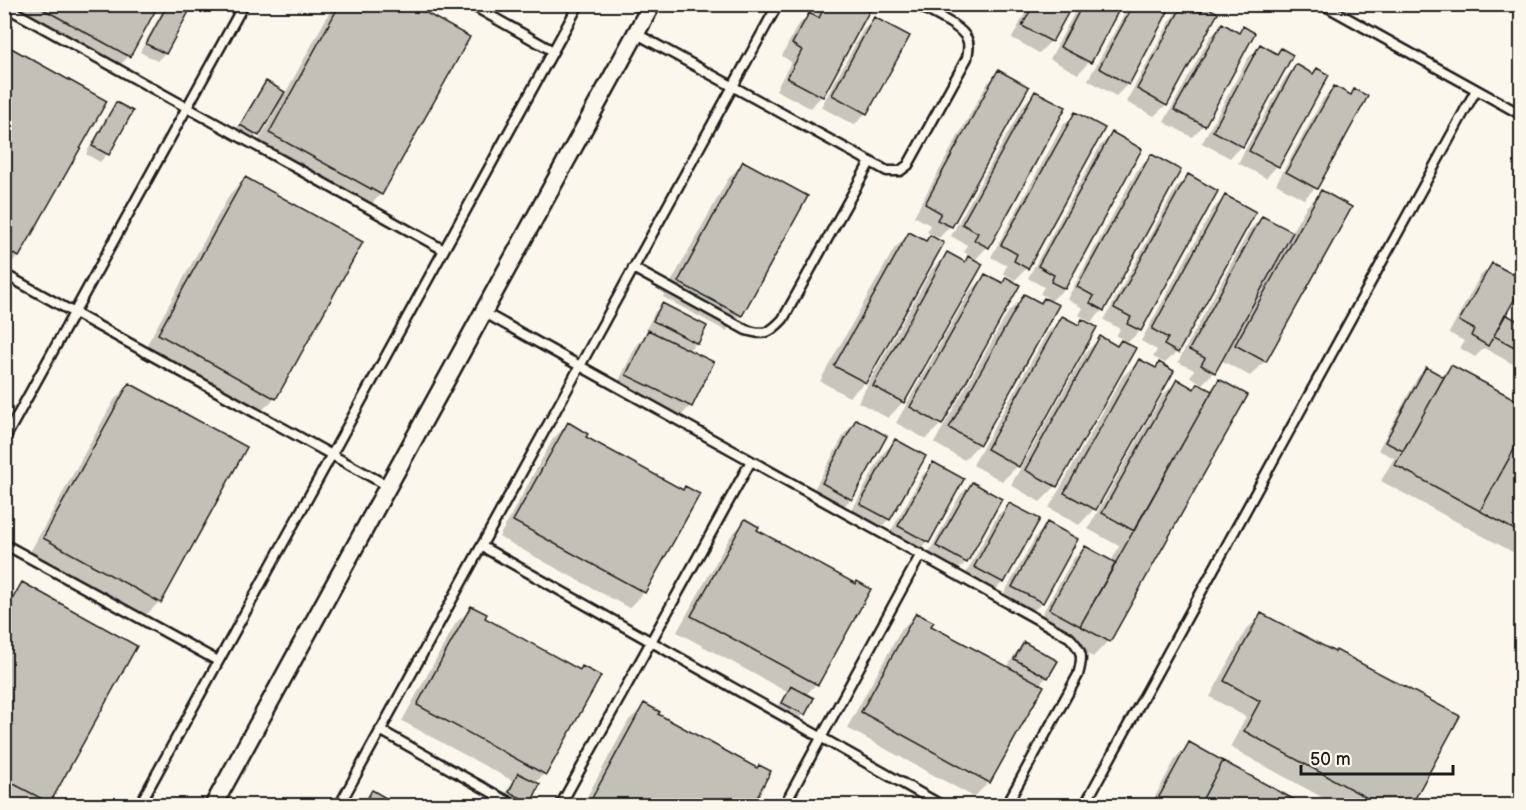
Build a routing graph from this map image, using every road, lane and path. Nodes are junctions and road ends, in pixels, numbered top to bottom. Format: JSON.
{"nodes":[{"id":1,"x":244,"y":4,"type":"edge"},
{"id":2,"x":470,"y":4,"type":"edge"},
{"id":3,"x":579,"y":4,"type":"edge"},
{"id":4,"x":652,"y":4,"type":"edge"},
{"id":5,"x":778,"y":4,"type":"edge"},
{"id":6,"x":916,"y":4,"type":"edge"},
{"id":7,"x":1322,"y":4,"type":"edge"},
{"id":8,"x":4,"y":6,"type":"edge"},
{"id":9,"x":637,"y":34,"type":"junction"},
{"id":10,"x":554,"y":51,"type":"junction"},
{"id":11,"x":733,"y":86,"type":"junction"},
{"id":12,"x":1476,"y":90,"type":"junction"},
{"id":13,"x":187,"y":108,"type":"junction"},
{"id":14,"x":1521,"y":115,"type":"edge"},
{"id":15,"x":870,"y":162,"type":"junction"},
{"id":16,"x":444,"y":250,"type":"junction"},
{"id":17,"x":633,"y":268,"type":"junction"},
{"id":18,"x":4,"y":274,"type":"edge"},
{"id":19,"x":483,"y":312,"type":"junction"},
{"id":20,"x":74,"y":313,"type":"junction"},
{"id":21,"x":580,"y":366,"type":"junction"},
{"id":22,"x":4,"y":440,"type":"edge"},
{"id":23,"x":331,"y":455,"type":"junction"},
{"id":24,"x":751,"y":461,"type":"junction"},
{"id":25,"x":388,"y":486,"type":"junction"},
{"id":26,"x":4,"y":544,"type":"edge"},
{"id":27,"x":481,"y":546,"type":"junction"},
{"id":28,"x":921,"y":554,"type":"junction"},
{"id":29,"x":650,"y":642,"type":"junction"},
{"id":30,"x":218,"y":661,"type":"junction"},
{"id":31,"x":380,"y":730,"type":"junction"},
{"id":32,"x":821,"y":738,"type":"junction"},
{"id":33,"x":139,"y":806,"type":"edge"},
{"id":34,"x":213,"y":806,"type":"edge"},
{"id":35,"x":339,"y":806,"type":"edge"},
{"id":36,"x":516,"y":806,"type":"edge"},
{"id":37,"x":560,"y":806,"type":"edge"},
{"id":38,"x":784,"y":806,"type":"edge"},
{"id":39,"x":943,"y":806,"type":"edge"},
{"id":40,"x":1006,"y":806,"type":"edge"},
{"id":41,"x":1084,"y":806,"type":"edge"}],
"edges":[{"from":1,"to":13,"type":"lane"},
{"from":2,"to":10,"type":"lane"},
{"from":3,"to":10,"type":"lane"},
{"from":4,"to":9,"type":"street"},
{"from":5,"to":11,"type":"lane"},
{"from":6,"to":15,"type":"lane"},
{"from":7,"to":12,"type":"lane"},
{"from":8,"to":13,"type":"lane"},
{"from":9,"to":11,"type":"lane"},
{"from":9,"to":19,"type":"street"},
{"from":10,"to":16,"type":"lane"},
{"from":11,"to":15,"type":"lane"},
{"from":11,"to":17,"type":"lane"},
{"from":12,"to":14,"type":"lane"},
{"from":12,"to":41,"type":"lane"},
{"from":13,"to":16,"type":"lane"},
{"from":13,"to":20,"type":"lane"},
{"from":15,"to":17,"type":"lane"},
{"from":16,"to":23,"type":"lane"},
{"from":17,"to":21,"type":"lane"},
{"from":18,"to":20,"type":"lane"},
{"from":19,"to":21,"type":"lane"},
{"from":19,"to":25,"type":"street"},
{"from":20,"to":22,"type":"lane"},
{"from":20,"to":23,"type":"lane"},
{"from":21,"to":24,"type":"lane"},
{"from":21,"to":27,"type":"lane"},
{"from":23,"to":25,"type":"lane"},
{"from":23,"to":30,"type":"lane"},
{"from":24,"to":28,"type":"lane"},
{"from":24,"to":29,"type":"lane"},
{"from":25,"to":34,"type":"street"},
{"from":26,"to":30,"type":"lane"},
{"from":27,"to":29,"type":"lane"},
{"from":27,"to":31,"type":"lane"},
{"from":28,"to":32,"type":"lane"},
{"from":28,"to":40,"type":"lane"},
{"from":29,"to":32,"type":"lane"},
{"from":29,"to":37,"type":"lane"},
{"from":30,"to":33,"type":"lane"},
{"from":31,"to":35,"type":"lane"},
{"from":31,"to":36,"type":"lane"},
{"from":32,"to":38,"type":"lane"},
{"from":32,"to":39,"type":"lane"}]}
